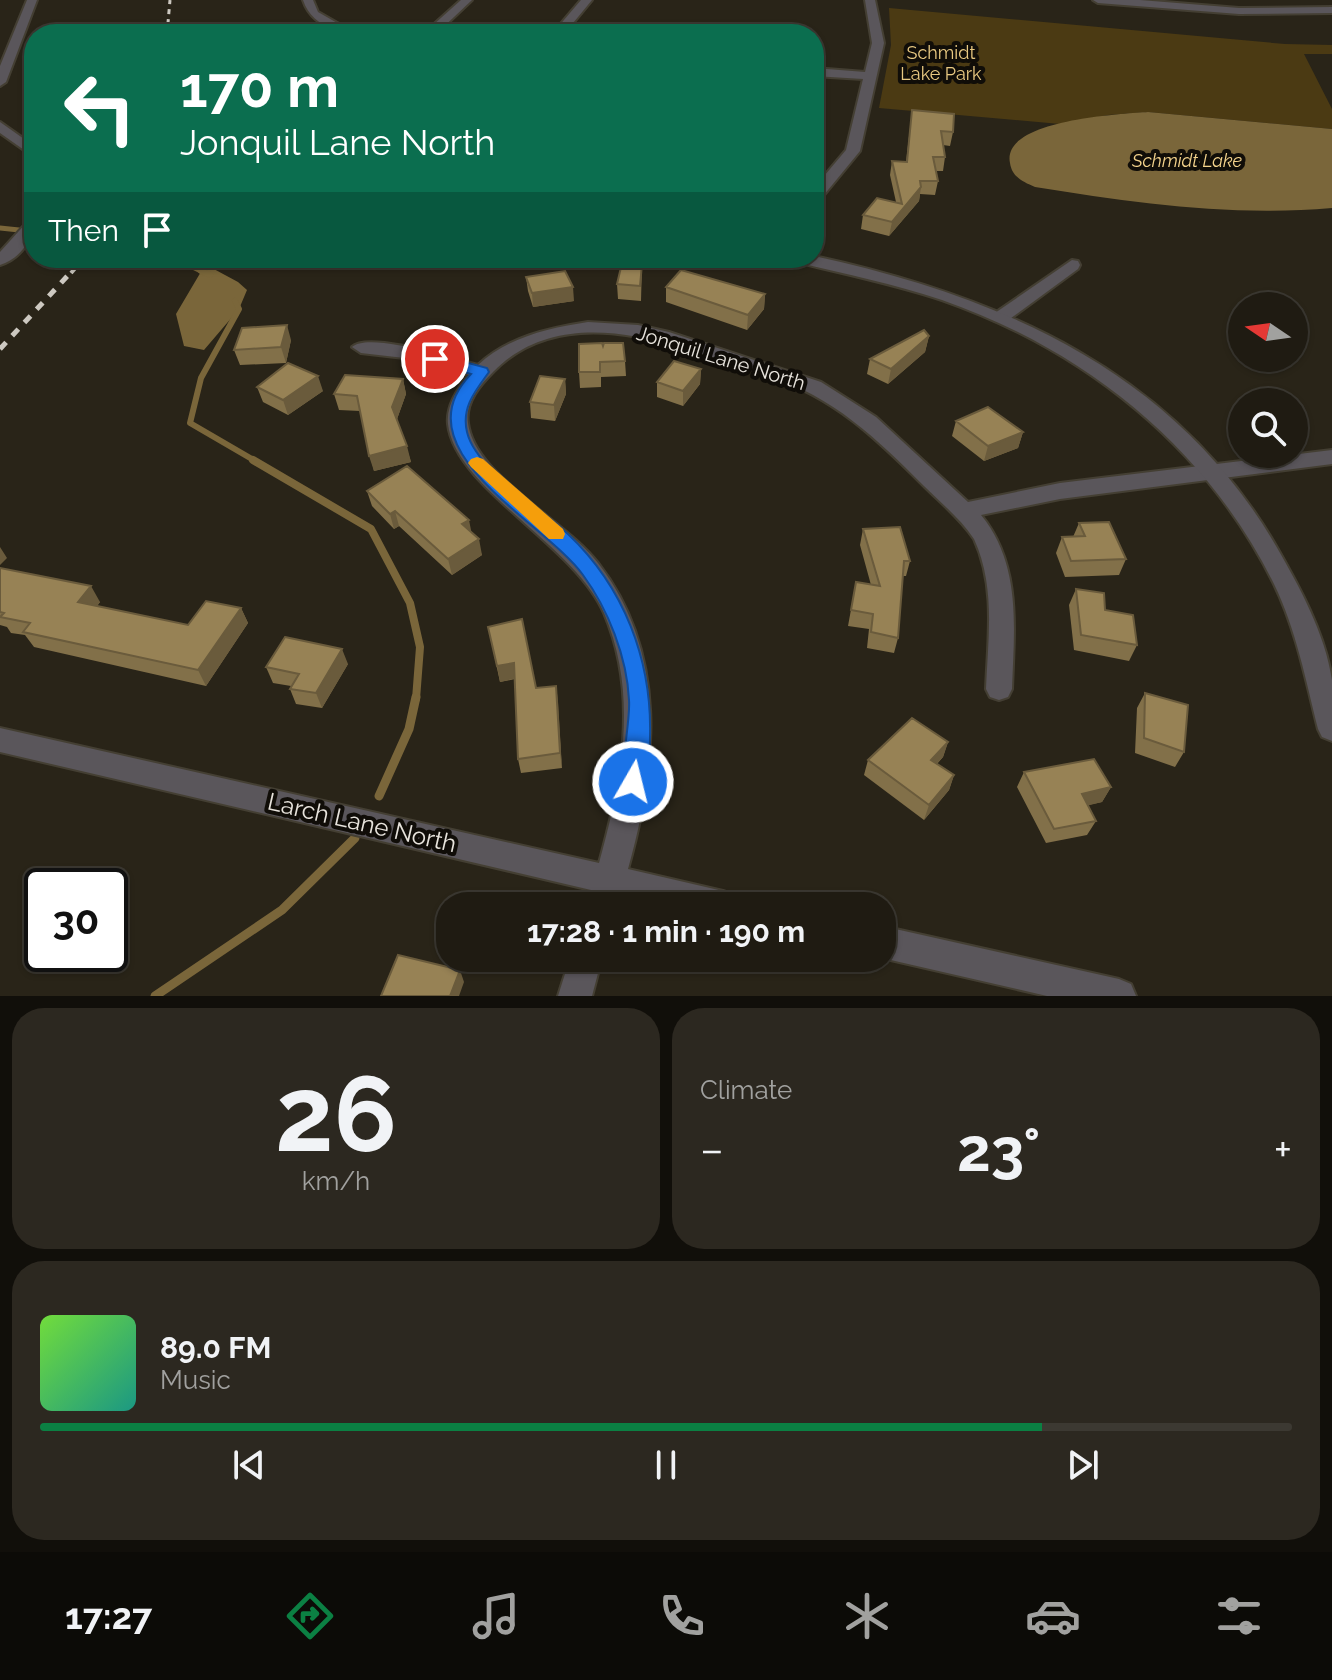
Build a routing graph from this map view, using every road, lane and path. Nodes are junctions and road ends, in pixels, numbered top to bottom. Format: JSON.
{"nodes":[{"id":1,"x":32,"y":0,"type":"edge"},
{"id":2,"x":308,"y":0,"type":"edge"},
{"id":3,"x":467,"y":0,"type":"edge"},
{"id":4,"x":587,"y":0,"type":"edge"},
{"id":5,"x":870,"y":0,"type":"edge"},
{"id":6,"x":1098,"y":0,"type":"edge"},
{"id":7,"x":1332,"y":10,"type":"edge"},
{"id":8,"x":335,"y":24,"type":"edge"},
{"id":9,"x":440,"y":24,"type":"edge"},
{"id":10,"x":567,"y":24,"type":"edge"},
{"id":11,"x":824,"y":73,"type":"edge"},
{"id":12,"x":870,"y":76,"type":"junction"},
{"id":13,"x":0,"y":82,"type":"edge"},
{"id":14,"x":0,"y":126,"type":"edge"},
{"id":15,"x":24,"y":145,"type":"edge"},
{"id":16,"x":824,"y":186,"type":"edge"},
{"id":17,"x":24,"y":235,"type":"edge"},
{"id":18,"x":0,"y":260,"type":"edge"},
{"id":19,"x":824,"y":263,"type":"edge"},
{"id":20,"x":1072,"y":265,"type":"dead end"},
{"id":21,"x":1001,"y":317,"type":"junction"},
{"id":22,"x":361,"y":347,"type":"dead end"},
{"id":23,"x":481,"y":372,"type":"junction"},
{"id":24,"x":1332,"y":457,"type":"edge"},
{"id":25,"x":1216,"y":471,"type":"junction"},
{"id":26,"x":963,"y":511,"type":"junction"},
{"id":27,"x":999,"y":689,"type":"dead end"},
{"id":28,"x":1332,"y":729,"type":"edge"},
{"id":29,"x":0,"y":740,"type":"edge"},
{"id":30,"x":602,"y":892,"type":"edge"},
{"id":31,"x":606,"y":892,"type":"edge"},
{"id":32,"x":896,"y":945,"type":"edge"},
{"id":33,"x":582,"y":972,"type":"edge"},
{"id":34,"x":575,"y":996,"type":"edge"},
{"id":35,"x":1119,"y":996,"type":"edge"}],
"edges":[{"from":1,"to":13,"type":"street"},
{"from":2,"to":8,"type":"street"},
{"from":3,"to":9,"type":"street"},
{"from":4,"to":10,"type":"street"},
{"from":5,"to":12,"type":"street"},
{"from":6,"to":7,"type":"street"},
{"from":11,"to":12,"type":"street"},
{"from":12,"to":16,"type":"street"},
{"from":14,"to":15,"type":"street"},
{"from":17,"to":18,"type":"street"},
{"from":19,"to":21,"type":"street"},
{"from":20,"to":21,"type":"street"},
{"from":21,"to":25,"type":"street"},
{"from":22,"to":23,"type":"street"},
{"from":23,"to":26,"type":"street","name":"Jonquil Lane North"},
{"from":23,"to":31,"type":"street"},
{"from":24,"to":25,"type":"street"},
{"from":25,"to":26,"type":"street"},
{"from":25,"to":28,"type":"street"},
{"from":26,"to":27,"type":"street","name":"Jonquil Lane North"},
{"from":29,"to":30,"type":"street","name":"Larch Lane North"},
{"from":32,"to":35,"type":"street"},
{"from":33,"to":34,"type":"street"}]}
